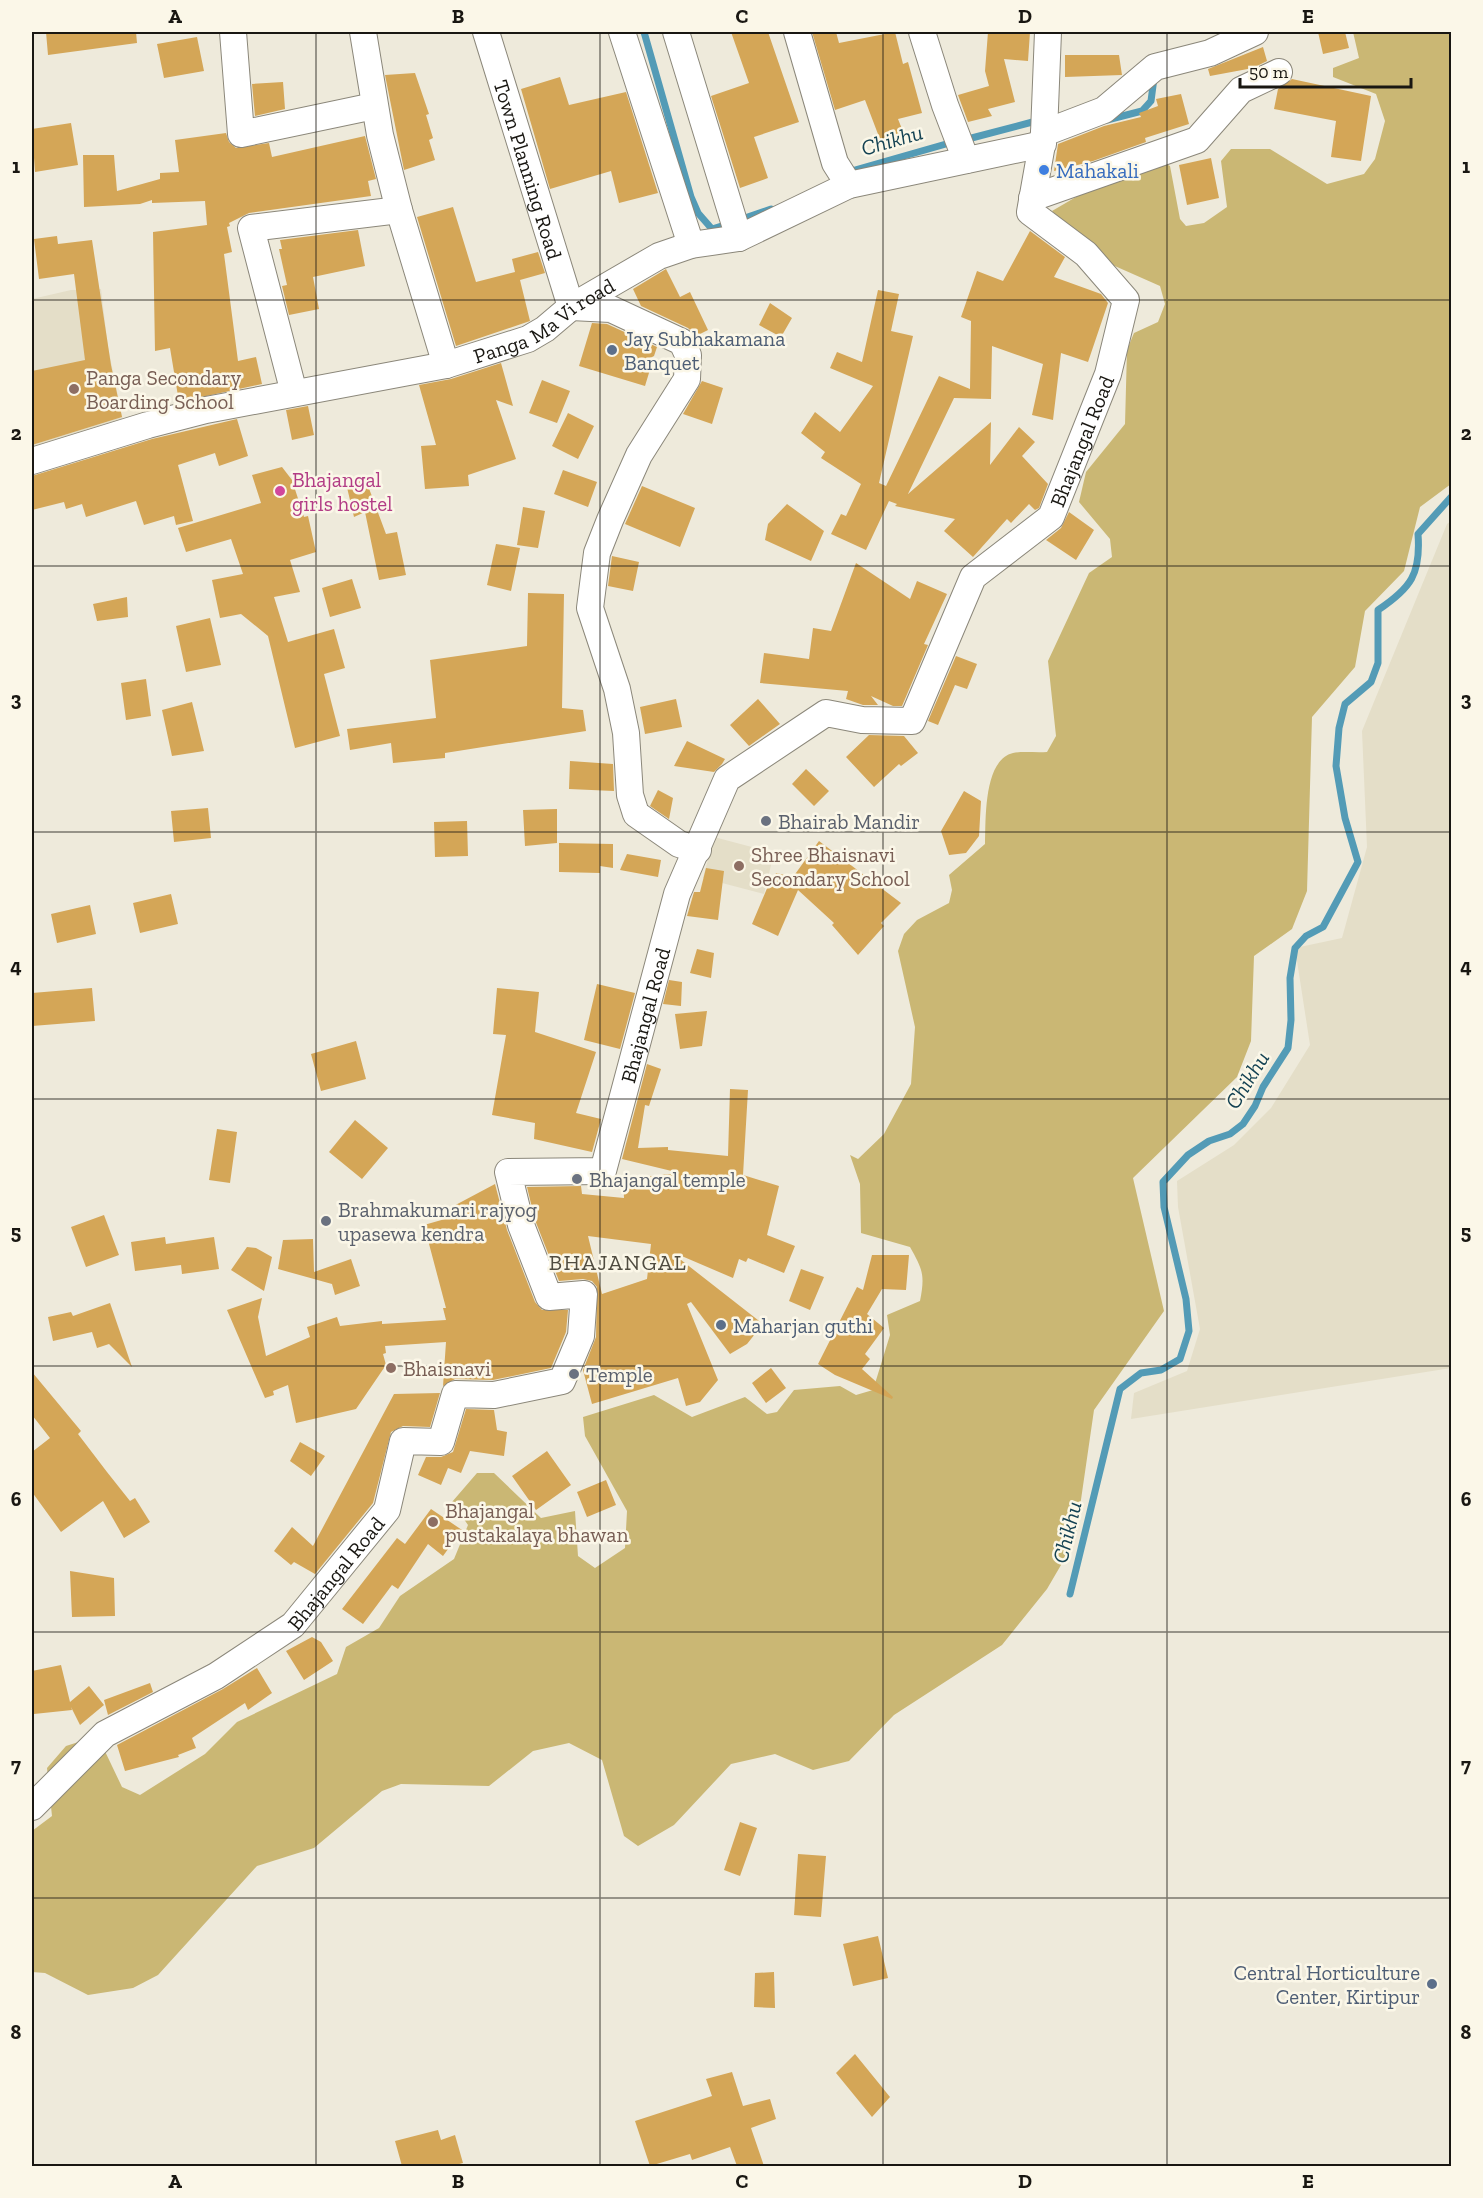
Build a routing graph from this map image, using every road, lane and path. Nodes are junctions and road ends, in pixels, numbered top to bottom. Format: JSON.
{"nodes":[{"id":1,"x":233,"y":32,"type":"edge"},
{"id":2,"x":363,"y":32,"type":"edge"},
{"id":3,"x":486,"y":32,"type":"edge"},
{"id":4,"x":622,"y":32,"type":"edge"},
{"id":5,"x":676,"y":32,"type":"edge"},
{"id":6,"x":797,"y":32,"type":"edge"},
{"id":7,"x":922,"y":32,"type":"edge"},
{"id":8,"x":1048,"y":32,"type":"edge"},
{"id":9,"x":1255,"y":32,"type":"edge"},
{"id":10,"x":1280,"y":72,"type":"dead end"},
{"id":11,"x":374,"y":106,"type":"junction"},
{"id":12,"x":1043,"y":138,"type":"junction"},
{"id":13,"x":966,"y":160,"type":"junction"},
{"id":14,"x":849,"y":185,"type":"junction"},
{"id":15,"x":1032,"y":198,"type":"junction"},
{"id":16,"x":399,"y":210,"type":"junction"},
{"id":17,"x":739,"y":238,"type":"junction"},
{"id":18,"x":691,"y":245,"type":"junction"},
{"id":19,"x":571,"y":307,"type":"junction"},
{"id":20,"x":446,"y":364,"type":"junction"},
{"id":21,"x":294,"y":393,"type":"junction"},
{"id":22,"x":32,"y":461,"type":"edge"},
{"id":23,"x":698,"y":850,"type":"junction"},
{"id":24,"x":32,"y":1807,"type":"edge"}],
"edges":[{"from":1,"to":11,"type":"street"},
{"from":2,"to":11,"type":"street"},
{"from":3,"to":19,"type":"street","name":"Town Planning Road"},
{"from":4,"to":18,"type":"street"},
{"from":5,"to":17,"type":"street"},
{"from":6,"to":14,"type":"street"},
{"from":7,"to":13,"type":"street"},
{"from":8,"to":12,"type":"street"},
{"from":9,"to":12,"type":"street","name":"Panga Ma Vi road"},
{"from":10,"to":15,"type":"street"},
{"from":11,"to":16,"type":"street"},
{"from":12,"to":13,"type":"street","name":"Panga Ma Vi road"},
{"from":12,"to":15,"type":"street"},
{"from":13,"to":14,"type":"street","name":"Panga Ma Vi road"},
{"from":14,"to":17,"type":"street","name":"Panga Ma Vi road"},
{"from":15,"to":23,"type":"street","name":"Bhajangal Road"},
{"from":16,"to":20,"type":"street"},
{"from":16,"to":21,"type":"street"},
{"from":17,"to":18,"type":"street","name":"Panga Ma Vi road"},
{"from":18,"to":19,"type":"street","name":"Panga Ma Vi road"},
{"from":19,"to":20,"type":"street","name":"Panga Ma Vi road"},
{"from":19,"to":23,"type":"street"},
{"from":20,"to":21,"type":"street","name":"Panga Ma Vi road"},
{"from":21,"to":22,"type":"street","name":"Panga Ma Vi road"},
{"from":23,"to":24,"type":"street","name":"Bhajangal Road"}]}
